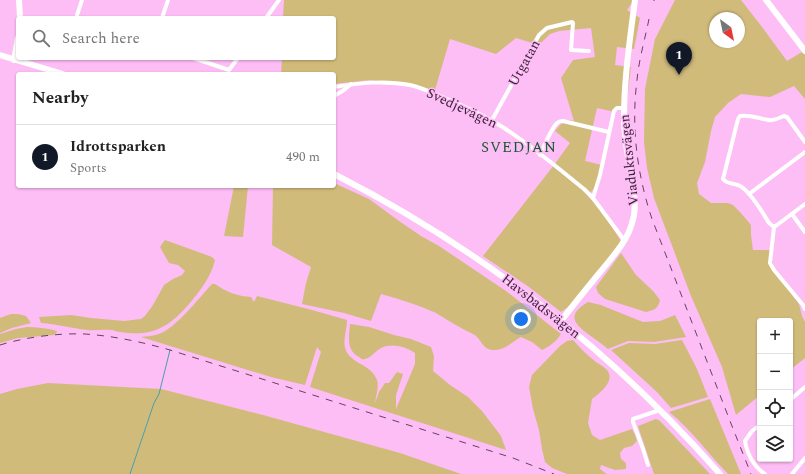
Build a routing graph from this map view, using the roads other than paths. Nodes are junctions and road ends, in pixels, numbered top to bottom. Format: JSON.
{"nodes":[{"id":1,"x":19,"y":0,"type":"edge"},
{"id":2,"x":82,"y":0,"type":"edge"},
{"id":3,"x":168,"y":0,"type":"edge"},
{"id":4,"x":278,"y":0,"type":"edge"},
{"id":5,"x":635,"y":0,"type":"edge"},
{"id":6,"x":766,"y":0,"type":"edge"},
{"id":7,"x":20,"y":16,"type":"edge"},
{"id":8,"x":77,"y":16,"type":"edge"},
{"id":9,"x":163,"y":16,"type":"edge"},
{"id":10,"x":267,"y":16,"type":"edge"},
{"id":11,"x":16,"y":49,"type":"edge"},
{"id":12,"x":589,"y":51,"type":"dead end"},
{"id":13,"x":805,"y":51,"type":"edge"},
{"id":14,"x":0,"y":55,"type":"edge"},
{"id":15,"x":14,"y":60,"type":"junction"},
{"id":16,"x":199,"y":60,"type":"edge"},
{"id":17,"x":236,"y":60,"type":"edge"},
{"id":18,"x":229,"y":70,"type":"joint"},
{"id":19,"x":56,"y":72,"type":"edge"},
{"id":20,"x":351,"y":84,"type":"junction"},
{"id":21,"x":336,"y":87,"type":"edge"},
{"id":22,"x":336,"y":95,"type":"edge"},
{"id":23,"x":624,"y":108,"type":"junction"},
{"id":24,"x":492,"y":120,"type":"junction"},
{"id":25,"x":609,"y":132,"type":"junction"},
{"id":26,"x":805,"y":142,"type":"edge"},
{"id":27,"x":805,"y":152,"type":"edge"},
{"id":28,"x":540,"y":154,"type":"junction"},
{"id":29,"x":336,"y":175,"type":"edge"},
{"id":30,"x":749,"y":194,"type":"junction"},
{"id":31,"x":593,"y":198,"type":"junction"},
{"id":32,"x":805,"y":204,"type":"edge"},
{"id":33,"x":792,"y":214,"type":"junction"},
{"id":34,"x":774,"y":227,"type":"junction"},
{"id":35,"x":805,"y":232,"type":"edge"},
{"id":36,"x":624,"y":240,"type":"junction"},
{"id":37,"x":805,"y":309,"type":"edge"},
{"id":38,"x":561,"y":321,"type":"junction"},
{"id":39,"x":805,"y":388,"type":"edge"},
{"id":40,"x":793,"y":398,"type":"edge"},
{"id":41,"x":660,"y":410,"type":"junction"},
{"id":42,"x":759,"y":426,"type":"edge"},
{"id":43,"x":805,"y":458,"type":"edge"},
{"id":44,"x":648,"y":465,"type":"dead end"},
{"id":45,"x":720,"y":474,"type":"edge"},
{"id":46,"x":765,"y":474,"type":"edge"},
{"id":47,"x":792,"y":474,"type":"edge"}],
"edges":[{"from":1,"to":7,"type":"main road"},
{"from":2,"to":8,"type":"street"},
{"from":3,"to":9,"type":"street"},
{"from":4,"to":10,"type":"street"},
{"from":5,"to":23,"type":"main road","name":"Viaduktsvägen"},
{"from":6,"to":13,"type":"main road"},
{"from":11,"to":15,"type":"main road"},
{"from":12,"to":24,"type":"street","name":"Utgatan"},
{"from":14,"to":15,"type":"main road"},
{"from":15,"to":19,"type":"main road"},
{"from":16,"to":18,"type":"street"},
{"from":17,"to":18,"type":"street"},
{"from":20,"to":21,"type":"street","name":"Svedjevägen"},
{"from":20,"to":22,"type":"street"},
{"from":20,"to":24,"type":"street","name":"Svedjevägen"},
{"from":23,"to":25,"type":"street"},
{"from":23,"to":36,"type":"main road","name":"Viaduktsvägen"},
{"from":24,"to":28,"type":"street","name":"Svedjevägen"},
{"from":25,"to":28,"type":"street"},
{"from":25,"to":31,"type":"street"},
{"from":26,"to":30,"type":"street"},
{"from":27,"to":30,"type":"street"},
{"from":28,"to":31,"type":"street","name":"Svedjevägen"},
{"from":29,"to":38,"type":"main road","name":"Havsbadsvägen"},
{"from":30,"to":34,"type":"street"},
{"from":31,"to":36,"type":"street","name":"Svedjevägen"},
{"from":32,"to":33,"type":"street"},
{"from":33,"to":34,"type":"street"},
{"from":33,"to":35,"type":"street"},
{"from":34,"to":37,"type":"street"},
{"from":36,"to":38,"type":"main road","name":"Viaduktsvägen"},
{"from":38,"to":41,"type":"main road","name":"Havsbadsvägen"},
{"from":39,"to":40,"type":"street"},
{"from":41,"to":44,"type":"street"},
{"from":41,"to":45,"type":"main road","name":"Havsbadsvägen"},
{"from":42,"to":46,"type":"street"},
{"from":43,"to":47,"type":"street"}]}
